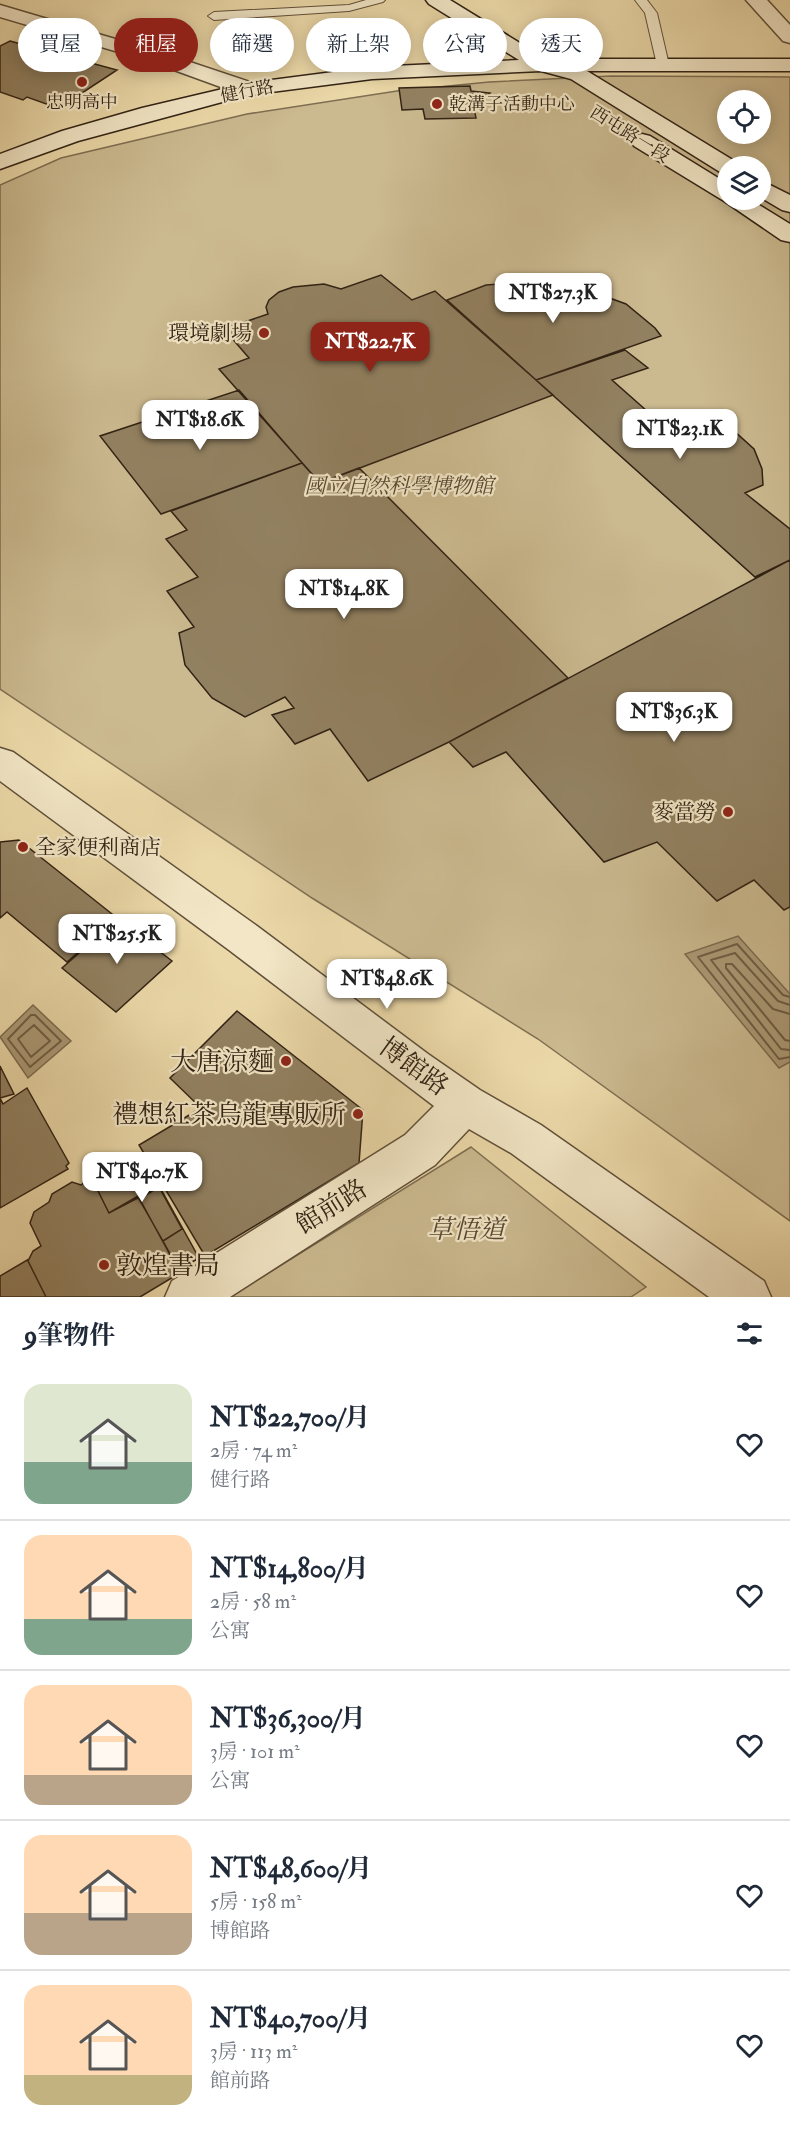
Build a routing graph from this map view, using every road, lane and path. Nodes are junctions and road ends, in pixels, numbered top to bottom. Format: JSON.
{"nodes":[{"id":1,"x":380,"y":0,"type":"edge"},
{"id":2,"x":435,"y":0,"type":"edge"},
{"id":3,"x":640,"y":0,"type":"edge"},
{"id":4,"x":756,"y":0,"type":"edge"},
{"id":5,"x":0,"y":11,"type":"edge"},
{"id":6,"x":214,"y":16,"type":"dead end"},
{"id":7,"x":790,"y":37,"type":"edge"},
{"id":8,"x":519,"y":51,"type":"edge"},
{"id":9,"x":603,"y":65,"type":"edge"},
{"id":10,"x":663,"y":65,"type":"junction"},
{"id":11,"x":790,"y":65,"type":"edge"},
{"id":12,"x":519,"y":66,"type":"edge"},
{"id":13,"x":546,"y":72,"type":"edge"},
{"id":14,"x":567,"y":72,"type":"edge"},
{"id":15,"x":248,"y":90,"type":"junction"},
{"id":16,"x":567,"y":94,"type":"dead end"},
{"id":17,"x":627,"y":132,"type":"dead end"},
{"id":18,"x":717,"y":160,"type":"edge"},
{"id":19,"x":0,"y":162,"type":"edge"},
{"id":20,"x":717,"y":188,"type":"edge"},
{"id":21,"x":771,"y":194,"type":"edge"},
{"id":22,"x":790,"y":205,"type":"edge"},
{"id":23,"x":751,"y":210,"type":"edge"},
{"id":24,"x":790,"y":235,"type":"edge"},
{"id":25,"x":6,"y":775,"type":"edge"},
{"id":26,"x":465,"y":1104,"type":"junction"},
{"id":27,"x":737,"y":1294,"type":"edge"},
{"id":28,"x":188,"y":1297,"type":"edge"}],
"edges":[{"from":1,"to":6,"type":"lane"},
{"from":2,"to":8,"type":"street","name":"西屯路一段"},
{"from":3,"to":10,"type":"lane"},
{"from":4,"to":7,"type":"street"},
{"from":5,"to":15,"type":"street"},
{"from":9,"to":10,"type":"street","name":"健行路"},
{"from":10,"to":11,"type":"street","name":"健行路"},
{"from":12,"to":15,"type":"street","name":"健行路"},
{"from":13,"to":16,"type":"street","name":"西屯路一段"},
{"from":14,"to":18,"type":"street","name":"西屯路一段"},
{"from":15,"to":19,"type":"street","name":"健行路"},
{"from":17,"to":20,"type":"street","name":"西屯路一段"},
{"from":21,"to":22,"type":"street"},
{"from":23,"to":24,"type":"street"},
{"from":25,"to":26,"type":"street","name":"博館路"},
{"from":26,"to":27,"type":"street","name":"博館路"},
{"from":26,"to":28,"type":"street","name":"館前路"}]}
